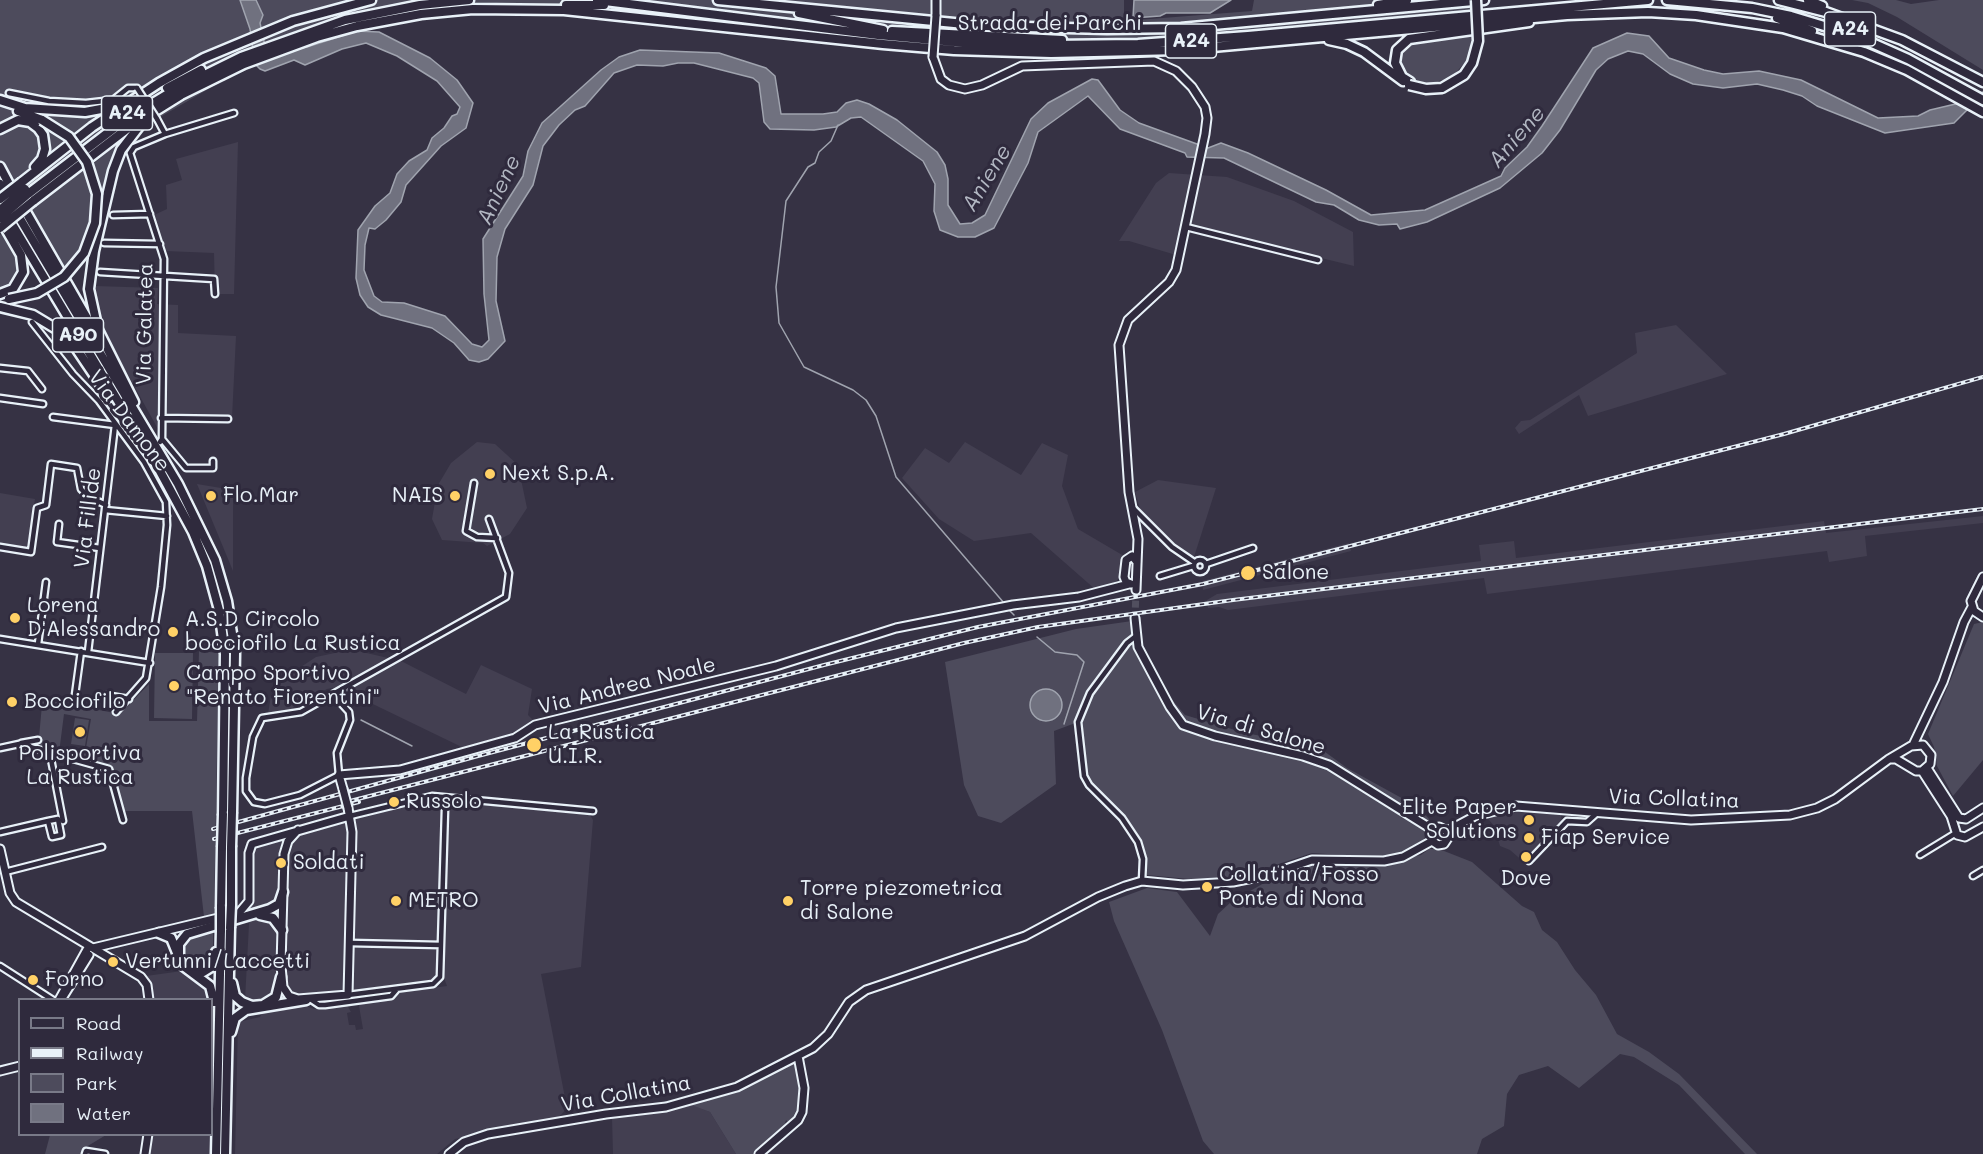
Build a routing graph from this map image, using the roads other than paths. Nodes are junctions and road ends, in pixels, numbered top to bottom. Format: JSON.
{"nodes":[{"id":1,"x":422,"y":0,"type":"edge"},
{"id":2,"x":469,"y":0,"type":"edge"},
{"id":3,"x":597,"y":0,"type":"edge"},
{"id":4,"x":647,"y":0,"type":"edge"},
{"id":5,"x":718,"y":0,"type":"edge"},
{"id":6,"x":936,"y":0,"type":"edge"},
{"id":7,"x":1407,"y":0,"type":"edge"},
{"id":8,"x":1474,"y":0,"type":"edge"},
{"id":9,"x":1484,"y":0,"type":"edge"},
{"id":10,"x":1570,"y":0,"type":"edge"},
{"id":11,"x":1648,"y":0,"type":"edge"},
{"id":12,"x":1667,"y":0,"type":"edge"},
{"id":13,"x":1734,"y":0,"type":"edge"},
{"id":14,"x":1779,"y":0,"type":"edge"},
{"id":15,"x":1808,"y":0,"type":"edge"},
{"id":16,"x":1718,"y":3,"type":"junction"},
{"id":17,"x":759,"y":5,"type":"junction"},
{"id":18,"x":501,"y":8,"type":"junction"},
{"id":19,"x":373,"y":9,"type":"edge"},
{"id":20,"x":1598,"y":14,"type":"junction"},
{"id":21,"x":1324,"y":15,"type":"junction"},
{"id":22,"x":733,"y":16,"type":"junction"},
{"id":23,"x":1156,"y":29,"type":"junction"},
{"id":24,"x":883,"y":30,"type":"junction"},
{"id":25,"x":1016,"y":38,"type":"junction"},
{"id":26,"x":1293,"y":40,"type":"junction"},
{"id":27,"x":1902,"y":40,"type":"junction"},
{"id":28,"x":1864,"y":52,"type":"junction"},
{"id":29,"x":240,"y":54,"type":"junction"},
{"id":30,"x":1957,"y":81,"type":"junction"},
{"id":31,"x":1983,"y":82,"type":"edge"},
{"id":32,"x":159,"y":83,"type":"junction"},
{"id":33,"x":1410,"y":84,"type":"junction"},
{"id":34,"x":1983,"y":93,"type":"edge"},
{"id":35,"x":2,"y":99,"type":"edge"},
{"id":36,"x":1983,"y":100,"type":"edge"},
{"id":37,"x":234,"y":112,"type":"dead end"},
{"id":38,"x":1983,"y":112,"type":"edge"},
{"id":39,"x":153,"y":117,"type":"junction"},
{"id":40,"x":0,"y":129,"type":"edge"},
{"id":41,"x":165,"y":134,"type":"junction"},
{"id":42,"x":0,"y":168,"type":"edge"},
{"id":43,"x":3,"y":189,"type":"edge"},
{"id":44,"x":27,"y":189,"type":"junction"},
{"id":45,"x":0,"y":210,"type":"edge"},
{"id":46,"x":150,"y":214,"type":"junction"},
{"id":47,"x":113,"y":215,"type":"dead end"},
{"id":48,"x":0,"y":218,"type":"edge"},
{"id":49,"x":11,"y":223,"type":"edge"},
{"id":50,"x":1186,"y":227,"type":"junction"},
{"id":51,"x":104,"y":243,"type":"dead end"},
{"id":52,"x":160,"y":244,"type":"junction"},
{"id":53,"x":1318,"y":260,"type":"dead end"},
{"id":54,"x":100,"y":272,"type":"dead end"},
{"id":55,"x":164,"y":275,"type":"junction"},
{"id":56,"x":0,"y":294,"type":"edge"},
{"id":57,"x":215,"y":294,"type":"dead end"},
{"id":58,"x":4,"y":299,"type":"edge"},
{"id":59,"x":0,"y":307,"type":"edge"},
{"id":60,"x":32,"y":322,"type":"dead end"},
{"id":61,"x":107,"y":349,"type":"junction"},
{"id":62,"x":0,"y":368,"type":"edge"},
{"id":63,"x":42,"y":389,"type":"dead end"},
{"id":64,"x":0,"y":398,"type":"edge"},
{"id":65,"x":43,"y":404,"type":"dead end"},
{"id":66,"x":53,"y":417,"type":"dead end"},
{"id":67,"x":161,"y":418,"type":"junction"},
{"id":68,"x":228,"y":420,"type":"dead end"},
{"id":69,"x":116,"y":425,"type":"junction"},
{"id":70,"x":148,"y":434,"type":"junction"},
{"id":71,"x":144,"y":445,"type":"junction"},
{"id":72,"x":213,"y":460,"type":"dead end"},
{"id":73,"x":474,"y":483,"type":"dead end"},
{"id":74,"x":1131,"y":504,"type":"junction"},
{"id":75,"x":105,"y":507,"type":"junction"},
{"id":76,"x":167,"y":516,"type":"junction"},
{"id":77,"x":489,"y":519,"type":"dead end"},
{"id":78,"x":59,"y":524,"type":"dead end"},
{"id":79,"x":1135,"y":525,"type":"junction"},
{"id":80,"x":1150,"y":525,"type":"junction"},
{"id":81,"x":497,"y":538,"type":"junction"},
{"id":82,"x":0,"y":547,"type":"edge"},
{"id":83,"x":100,"y":548,"type":"junction"},
{"id":84,"x":1253,"y":548,"type":"dead end"},
{"id":85,"x":1130,"y":556,"type":"junction"},
{"id":86,"x":1137,"y":562,"type":"junction"},
{"id":87,"x":1194,"y":564,"type":"junction"},
{"id":88,"x":1206,"y":564,"type":"junction"},
{"id":89,"x":1160,"y":576,"type":"dead end"},
{"id":90,"x":1983,"y":577,"type":"edge"},
{"id":91,"x":46,"y":582,"type":"dead end"},
{"id":92,"x":1131,"y":583,"type":"junction"},
{"id":93,"x":1983,"y":589,"type":"edge"},
{"id":94,"x":1974,"y":593,"type":"junction"},
{"id":95,"x":1972,"y":607,"type":"junction"},
{"id":96,"x":1983,"y":617,"type":"edge"},
{"id":97,"x":1135,"y":618,"type":"tunnel mouth"},
{"id":98,"x":1961,"y":629,"type":"junction"},
{"id":99,"x":1136,"y":636,"type":"junction"},
{"id":100,"x":0,"y":639,"type":"edge"},
{"id":101,"x":38,"y":644,"type":"junction"},
{"id":102,"x":81,"y":651,"type":"junction"},
{"id":103,"x":88,"y":652,"type":"junction"},
{"id":104,"x":150,"y":663,"type":"junction"},
{"id":105,"x":105,"y":695,"type":"dead end"},
{"id":106,"x":129,"y":699,"type":"junction"},
{"id":107,"x":338,"y":700,"type":"dead end"},
{"id":108,"x":74,"y":702,"type":"dead end"},
{"id":109,"x":116,"y":712,"type":"dead end"},
{"id":110,"x":1921,"y":726,"type":"junction"},
{"id":111,"x":38,"y":740,"type":"dead end"},
{"id":112,"x":19,"y":744,"type":"junction"},
{"id":113,"x":1913,"y":745,"type":"junction"},
{"id":114,"x":1923,"y":745,"type":"junction"},
{"id":115,"x":0,"y":748,"type":"edge"},
{"id":116,"x":1906,"y":751,"type":"junction"},
{"id":117,"x":50,"y":754,"type":"junction"},
{"id":118,"x":1889,"y":759,"type":"junction"},
{"id":119,"x":1905,"y":764,"type":"junction"},
{"id":120,"x":1924,"y":769,"type":"junction"},
{"id":121,"x":339,"y":775,"type":"junction"},
{"id":122,"x":441,"y":798,"type":"junction"},
{"id":123,"x":1983,"y":808,"type":"edge"},
{"id":124,"x":593,"y":811,"type":"dead end"},
{"id":125,"x":349,"y":812,"type":"junction"},
{"id":126,"x":227,"y":813,"type":"junction"},
{"id":127,"x":1597,"y":813,"type":"junction"},
{"id":128,"x":123,"y":820,"type":"dead end"},
{"id":129,"x":48,"y":821,"type":"dead end"},
{"id":130,"x":63,"y":821,"type":"dead end"},
{"id":131,"x":1960,"y":824,"type":"junction"},
{"id":132,"x":1983,"y":827,"type":"edge"},
{"id":133,"x":298,"y":830,"type":"junction"},
{"id":134,"x":1433,"y":830,"type":"junction"},
{"id":135,"x":1447,"y":831,"type":"junction"},
{"id":136,"x":0,"y":832,"type":"edge"},
{"id":137,"x":1968,"y":835,"type":"junction"},
{"id":138,"x":270,"y":838,"type":"junction"},
{"id":139,"x":1432,"y":841,"type":"junction"},
{"id":140,"x":102,"y":847,"type":"dead end"},
{"id":141,"x":0,"y":849,"type":"edge"},
{"id":142,"x":284,"y":854,"type":"junction"},
{"id":143,"x":1920,"y":855,"type":"dead end"},
{"id":144,"x":1528,"y":861,"type":"dead end"},
{"id":145,"x":1983,"y":870,"type":"edge"},
{"id":146,"x":5,"y":872,"type":"junction"},
{"id":147,"x":1973,"y":876,"type":"dead end"},
{"id":148,"x":1142,"y":882,"type":"junction"},
{"id":149,"x":283,"y":892,"type":"junction"},
{"id":150,"x":254,"y":915,"type":"junction"},
{"id":151,"x":282,"y":930,"type":"junction"},
{"id":152,"x":224,"y":931,"type":"junction"},
{"id":153,"x":159,"y":933,"type":"junction"},
{"id":154,"x":350,"y":943,"type":"junction"},
{"id":155,"x":441,"y":945,"type":"junction"},
{"id":156,"x":91,"y":947,"type":"junction"},
{"id":157,"x":229,"y":957,"type":"junction"},
{"id":158,"x":179,"y":960,"type":"junction"},
{"id":159,"x":0,"y":966,"type":"edge"},
{"id":160,"x":190,"y":971,"type":"junction"},
{"id":161,"x":281,"y":977,"type":"junction"},
{"id":162,"x":397,"y":989,"type":"junction"},
{"id":163,"x":348,"y":995,"type":"junction"},
{"id":164,"x":61,"y":997,"type":"edge"},
{"id":165,"x":51,"y":998,"type":"edge"},
{"id":166,"x":149,"y":998,"type":"edge"},
{"id":167,"x":308,"y":1000,"type":"junction"},
{"id":168,"x":218,"y":1045,"type":"junction"},
{"id":169,"x":798,"y":1056,"type":"junction"},
{"id":170,"x":18,"y":1066,"type":"edge"},
{"id":171,"x":0,"y":1071,"type":"edge"},
{"id":172,"x":226,"y":1071,"type":"junction"},
{"id":173,"x":148,"y":1136,"type":"edge"},
{"id":174,"x":85,"y":1154,"type":"edge"},
{"id":175,"x":105,"y":1154,"type":"edge"},
{"id":176,"x":145,"y":1154,"type":"edge"},
{"id":177,"x":216,"y":1154,"type":"edge"},
{"id":178,"x":225,"y":1154,"type":"edge"},
{"id":179,"x":449,"y":1154,"type":"edge"},
{"id":180,"x":759,"y":1154,"type":"edge"}],
"edges":[{"from":1,"to":19,"type":"highway","number":"A24"},
{"from":2,"to":19,"type":"highway","number":"A24"},
{"from":3,"to":22,"type":"highway","name":"Strada dei Parchi","number":"A24"},
{"from":4,"to":24,"type":"highway","name":"Strada dei Parchi","number":"A24"},
{"from":5,"to":17,"type":"highway"},
{"from":6,"to":50,"type":"street","bridge":true},
{"from":7,"to":21,"type":"highway"},
{"from":8,"to":33,"type":"highway","bridge":true},
{"from":9,"to":21,"type":"highway"},
{"from":10,"to":25,"type":"highway","name":"Strada dei Parchi","number":"A24"},
{"from":11,"to":22,"type":"highway","name":"Strada dei Parchi","number":"A24"},
{"from":12,"to":16,"type":"highway","number":"A24"},
{"from":13,"to":30,"type":"highway","number":"A24"},
{"from":14,"to":27,"type":"highway"},
{"from":15,"to":27,"type":"highway"},
{"from":16,"to":28,"type":"highway"},
{"from":16,"to":30,"type":"highway","number":"A24"},
{"from":17,"to":23,"type":"highway"},
{"from":17,"to":24,"type":"highway"},
{"from":18,"to":19,"type":"highway"},
{"from":18,"to":22,"type":"highway"},
{"from":18,"to":26,"type":"highway"},
{"from":19,"to":29,"type":"highway","number":"A24"},
{"from":19,"to":29,"type":"highway"},
{"from":20,"to":26,"type":"highway"},
{"from":20,"to":28,"type":"highway"},
{"from":20,"to":33,"type":"highway"},
{"from":21,"to":23,"type":"highway"},
{"from":23,"to":25,"type":"highway"},
{"from":24,"to":25,"type":"highway","name":"Strada dei Parchi","number":"A24"},
{"from":26,"to":33,"type":"highway"},
{"from":27,"to":31,"type":"highway"},
{"from":28,"to":38,"type":"highway"},
{"from":29,"to":32,"type":"highway"},
{"from":29,"to":39,"type":"highway"},
{"from":29,"to":44,"type":"highway","number":"A24"},
{"from":30,"to":34,"type":"highway","number":"A24"},
{"from":30,"to":36,"type":"highway","number":"A24"},
{"from":32,"to":35,"type":"highway"},
{"from":32,"to":44,"type":"highway"},
{"from":35,"to":39,"type":"street","bridge":true},
{"from":35,"to":58,"type":"highway","bridge":true},
{"from":37,"to":41,"type":"street"},
{"from":39,"to":41,"type":"street"},
{"from":39,"to":44,"type":"highway"},
{"from":39,"to":61,"type":"highway"},
{"from":40,"to":44,"type":"highway"},
{"from":41,"to":46,"type":"street","name":"Via Galatea"},
{"from":42,"to":43,"type":"highway"},
{"from":43,"to":44,"type":"highway","bridge":true},
{"from":44,"to":45,"type":"highway","number":"A24","bridge":true},
{"from":44,"to":48,"type":"highway","number":"A24","bridge":true},
{"from":44,"to":49,"type":"highway","bridge":true},
{"from":46,"to":47,"type":"street"},
{"from":46,"to":52,"type":"street","name":"Via Galatea"},
{"from":49,"to":56,"type":"highway"},
{"from":49,"to":61,"type":"highway"},
{"from":49,"to":70,"type":"highway","number":"A90"},
{"from":49,"to":71,"type":"highway","number":"A90"},
{"from":50,"to":53,"type":"street"},
{"from":50,"to":74,"type":"street"},
{"from":51,"to":52,"type":"street"},
{"from":52,"to":55,"type":"street","name":"Via Galatea"},
{"from":54,"to":55,"type":"street"},
{"from":55,"to":57,"type":"street"},
{"from":55,"to":67,"type":"street","name":"Via Galatea"},
{"from":59,"to":71,"type":"highway"},
{"from":60,"to":69,"type":"street","name":"Via Damone"},
{"from":61,"to":70,"type":"highway"},
{"from":62,"to":63,"type":"street"},
{"from":64,"to":65,"type":"street"},
{"from":66,"to":69,"type":"street"},
{"from":67,"to":68,"type":"street"},
{"from":67,"to":72,"type":"street","name":"Via Galatea"},
{"from":69,"to":75,"type":"street","name":"Via Fillide"},
{"from":69,"to":76,"type":"street","name":"Via Damone"},
{"from":70,"to":126,"type":"highway","number":"A90"},
{"from":71,"to":126,"type":"highway","number":"A90"},
{"from":73,"to":81,"type":"street"},
{"from":74,"to":79,"type":"street"},
{"from":74,"to":80,"type":"street"},
{"from":75,"to":76,"type":"street"},
{"from":75,"to":82,"type":"street"},
{"from":75,"to":83,"type":"street","name":"Via Fillide"},
{"from":76,"to":104,"type":"street"},
{"from":77,"to":81,"type":"street","name":"Via Andrea Noale"},
{"from":78,"to":83,"type":"street"},
{"from":79,"to":80,"type":"street"},
{"from":79,"to":80,"type":"street"},
{"from":79,"to":85,"type":"street"},
{"from":79,"to":86,"type":"street"},
{"from":80,"to":87,"type":"street"},
{"from":81,"to":121,"type":"street","name":"Via Andrea Noale"},
{"from":83,"to":103,"type":"street","name":"Via Fillide"},
{"from":84,"to":88,"type":"street"},
{"from":85,"to":86,"type":"street"},
{"from":85,"to":92,"type":"street"},
{"from":86,"to":92,"type":"street"},
{"from":87,"to":88,"type":"street"},
{"from":87,"to":88,"type":"street"},
{"from":87,"to":89,"type":"street"},
{"from":90,"to":94,"type":"street"},
{"from":91,"to":101,"type":"street"},
{"from":92,"to":121,"type":"street","name":"Via Andrea Noale"},
{"from":93,"to":94,"type":"street"},
{"from":94,"to":95,"type":"street"},
{"from":95,"to":96,"type":"street"},
{"from":95,"to":98,"type":"street"},
{"from":96,"to":98,"type":"street"},
{"from":97,"to":99,"type":"street","name":"Via di Salone"},
{"from":98,"to":110,"type":"street"},
{"from":99,"to":134,"type":"street","name":"Via di Salone"},
{"from":99,"to":148,"type":"street"},
{"from":100,"to":101,"type":"street"},
{"from":101,"to":102,"type":"street"},
{"from":102,"to":103,"type":"street"},
{"from":102,"to":108,"type":"street"},
{"from":103,"to":104,"type":"street"},
{"from":104,"to":106,"type":"street"},
{"from":105,"to":106,"type":"street"},
{"from":106,"to":109,"type":"street"},
{"from":107,"to":121,"type":"street"},
{"from":110,"to":113,"type":"street"},
{"from":110,"to":114,"type":"street"},
{"from":111,"to":112,"type":"street"},
{"from":112,"to":115,"type":"street"},
{"from":112,"to":117,"type":"street"},
{"from":113,"to":114,"type":"street"},
{"from":113,"to":116,"type":"street"},
{"from":114,"to":120,"type":"street"},
{"from":116,"to":118,"type":"street","name":"Via Collatina"},
{"from":116,"to":119,"type":"street"},
{"from":117,"to":128,"type":"street"},
{"from":117,"to":130,"type":"street"},
{"from":118,"to":119,"type":"street"},
{"from":118,"to":127,"type":"street","name":"Via Collatina"},
{"from":119,"to":120,"type":"street"},
{"from":120,"to":131,"type":"street"},
{"from":121,"to":125,"type":"street","bridge":true},
{"from":122,"to":124,"type":"street"},
{"from":122,"to":125,"type":"street"},
{"from":122,"to":155,"type":"street"},
{"from":123,"to":131,"type":"street"},
{"from":125,"to":133,"type":"street"},
{"from":125,"to":154,"type":"street"},
{"from":126,"to":152,"type":"highway","number":"A90","bridge":true},
{"from":127,"to":135,"type":"street","name":"Via Collatina"},
{"from":127,"to":144,"type":"street"},
{"from":129,"to":136,"type":"street"},
{"from":131,"to":137,"type":"street"},
{"from":131,"to":137,"type":"street"},
{"from":131,"to":143,"type":"street"},
{"from":132,"to":137,"type":"street"},
{"from":133,"to":138,"type":"street"},
{"from":133,"to":142,"type":"street"},
{"from":134,"to":135,"type":"street"},
{"from":134,"to":139,"type":"street"},
{"from":135,"to":139,"type":"street"},
{"from":138,"to":142,"type":"street"},
{"from":138,"to":153,"type":"street"},
{"from":139,"to":148,"type":"street","name":"Via Collatina"},
{"from":140,"to":146,"type":"street"},
{"from":141,"to":146,"type":"street"},
{"from":142,"to":149,"type":"street"},
{"from":145,"to":147,"type":"street"},
{"from":146,"to":156,"type":"street"},
{"from":148,"to":169,"type":"street","name":"Via Collatina"},
{"from":149,"to":150,"type":"highway"},
{"from":149,"to":151,"type":"street"},
{"from":150,"to":151,"type":"highway"},
{"from":150,"to":158,"type":"highway"},
{"from":151,"to":161,"type":"street"},
{"from":152,"to":157,"type":"highway","number":"A90"},
{"from":152,"to":160,"type":"highway"},
{"from":152,"to":168,"type":"highway","number":"A90"},
{"from":153,"to":156,"type":"street"},
{"from":153,"to":158,"type":"highway"},
{"from":154,"to":155,"type":"street"},
{"from":154,"to":163,"type":"street"},
{"from":155,"to":162,"type":"street"},
{"from":156,"to":164,"type":"street"},
{"from":156,"to":166,"type":"street"},
{"from":157,"to":161,"type":"highway"},
{"from":157,"to":172,"type":"highway","number":"A90"},
{"from":158,"to":160,"type":"highway"},
{"from":159,"to":165,"type":"street"},
{"from":160,"to":168,"type":"highway"},
{"from":161,"to":167,"type":"street"},
{"from":162,"to":163,"type":"street"},
{"from":162,"to":167,"type":"street"},
{"from":163,"to":167,"type":"street"},
{"from":167,"to":172,"type":"highway"},
{"from":168,"to":177,"type":"highway","number":"A90"},
{"from":169,"to":179,"type":"street","name":"Via Collatina"},
{"from":169,"to":180,"type":"street"},
{"from":170,"to":171,"type":"street"},
{"from":172,"to":178,"type":"highway","number":"A90"},
{"from":173,"to":176,"type":"street"},
{"from":174,"to":175,"type":"street"}]}
